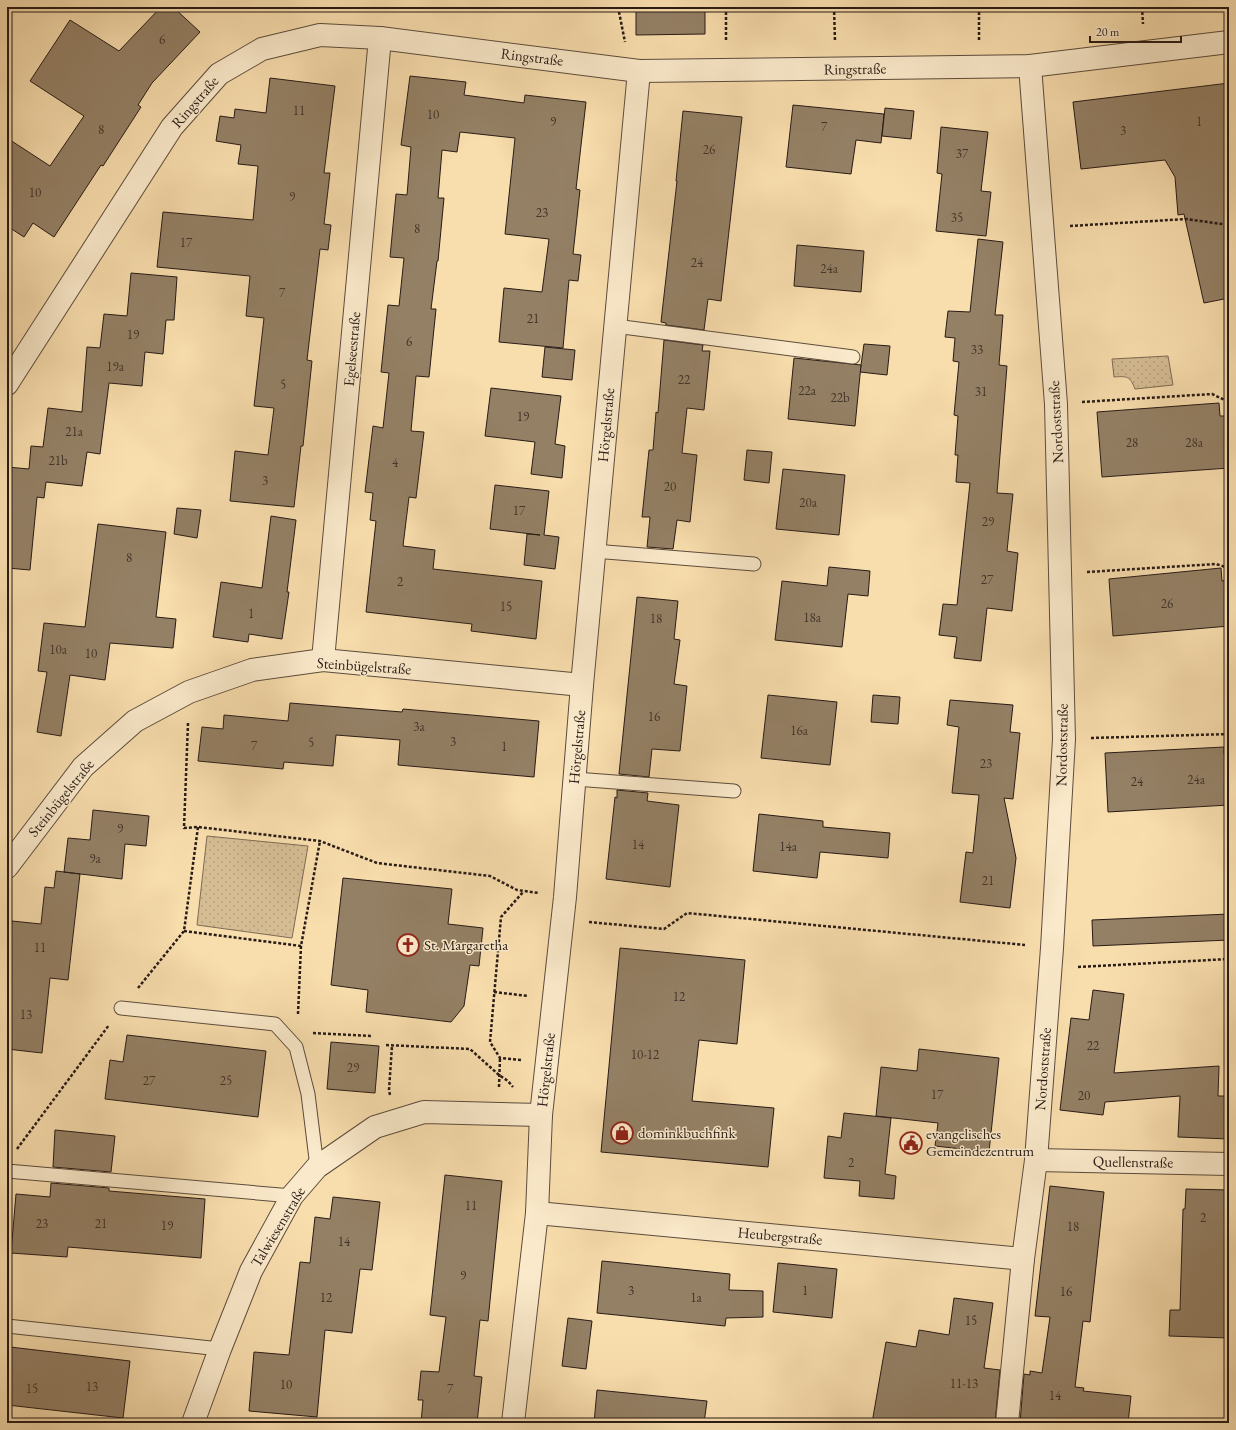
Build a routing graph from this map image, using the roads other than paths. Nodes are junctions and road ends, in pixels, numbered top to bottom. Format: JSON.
{"nodes":[{"id":1,"x":380,"y":38,"type":"junction"},
{"id":2,"x":1229,"y":42,"type":"edge"},
{"id":3,"x":1030,"y":66,"type":"junction"},
{"id":4,"x":632,"y":70,"type":"junction"},
{"id":5,"x":615,"y":326,"type":"junction"},
{"id":6,"x":853,"y":358,"type":"dead end"},
{"id":7,"x":7,"y":384,"type":"edge"},
{"id":8,"x":594,"y":551,"type":"junction"},
{"id":9,"x":754,"y":564,"type":"dead end"},
{"id":10,"x":323,"y":660,"type":"junction"},
{"id":11,"x":582,"y":685,"type":"junction"},
{"id":12,"x":575,"y":779,"type":"junction"},
{"id":13,"x":734,"y":791,"type":"dead end"},
{"id":14,"x":7,"y":867,"type":"edge"},
{"id":15,"x":121,"y":1008,"type":"road end"},
{"id":16,"x":541,"y":1115,"type":"junction"},
{"id":17,"x":1036,"y":1160,"type":"junction"},
{"id":18,"x":1229,"y":1164,"type":"edge"},
{"id":19,"x":316,"y":1168,"type":"junction"},
{"id":20,"x":7,"y":1171,"type":"edge"},
{"id":21,"x":292,"y":1196,"type":"junction"},
{"id":22,"x":537,"y":1212,"type":"junction"},
{"id":23,"x":1023,"y":1259,"type":"junction"},
{"id":24,"x":7,"y":1326,"type":"edge"},
{"id":25,"x":220,"y":1349,"type":"junction"},
{"id":26,"x":193,"y":1423,"type":"edge"},
{"id":27,"x":513,"y":1423,"type":"edge"},
{"id":28,"x":1007,"y":1423,"type":"edge"}],
"edges":[{"from":1,"to":4,"type":"street","name":"Ringstraße"},
{"from":1,"to":7,"type":"street","name":"Ringstraße"},
{"from":1,"to":10,"type":"street","name":"Egelseestraße"},
{"from":2,"to":3,"type":"street","name":"Ringstraße"},
{"from":3,"to":4,"type":"street","name":"Ringstraße"},
{"from":3,"to":17,"type":"street","name":"Nordoststraße"},
{"from":4,"to":5,"type":"street","name":"Hörgelstraße"},
{"from":5,"to":6,"type":"lane"},
{"from":5,"to":8,"type":"street","name":"Hörgelstraße"},
{"from":8,"to":9,"type":"lane"},
{"from":8,"to":11,"type":"street","name":"Hörgelstraße"},
{"from":10,"to":11,"type":"street","name":"Steinbügelstraße"},
{"from":10,"to":14,"type":"street","name":"Steinbügelstraße"},
{"from":11,"to":12,"type":"street","name":"Hörgelstraße"},
{"from":12,"to":13,"type":"lane"},
{"from":12,"to":16,"type":"street","name":"Hörgelstraße"},
{"from":15,"to":19,"type":"lane"},
{"from":16,"to":19,"type":"street","name":"Talwiesenstraße"},
{"from":16,"to":22,"type":"street","name":"Hörgelstraße"},
{"from":17,"to":18,"type":"street","name":"Quellenstraße"},
{"from":17,"to":23,"type":"street","name":"Nordoststraße"},
{"from":19,"to":21,"type":"street","name":"Talwiesenstraße"},
{"from":20,"to":21,"type":"lane"},
{"from":21,"to":25,"type":"street","name":"Talwiesenstraße"},
{"from":22,"to":23,"type":"street","name":"Heubergstraße"},
{"from":22,"to":27,"type":"street","name":"Hörgelstraße"},
{"from":23,"to":28,"type":"street","name":"Nordoststraße"},
{"from":24,"to":25,"type":"lane"},
{"from":25,"to":26,"type":"street","name":"Talwiesenstraße"}]}
